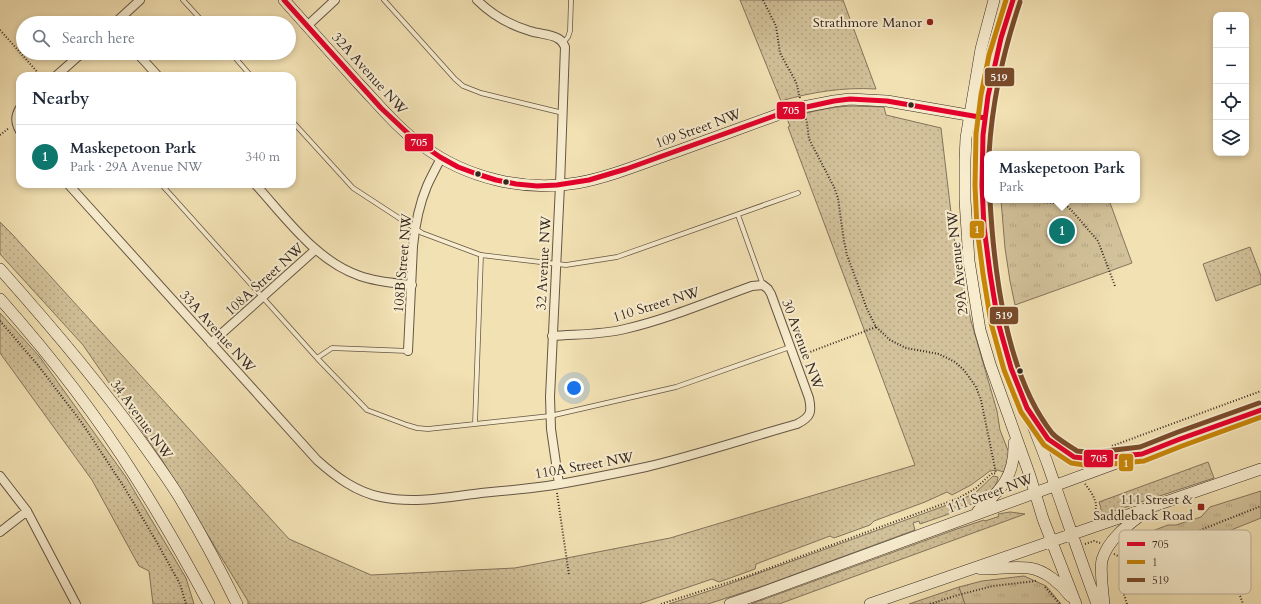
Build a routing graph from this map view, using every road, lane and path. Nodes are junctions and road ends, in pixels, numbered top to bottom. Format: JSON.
{"nodes":[{"id":1,"x":140,"y":0,"type":"edge"},
{"id":2,"x":183,"y":0,"type":"edge"},
{"id":3,"x":284,"y":0,"type":"edge"},
{"id":4,"x":335,"y":0,"type":"edge"},
{"id":5,"x":384,"y":0,"type":"edge"},
{"id":6,"x":477,"y":0,"type":"edge"},
{"id":7,"x":571,"y":0,"type":"edge"},
{"id":8,"x":762,"y":0,"type":"edge"},
{"id":9,"x":994,"y":0,"type":"edge"},
{"id":10,"x":1013,"y":0,"type":"edge"},
{"id":11,"x":122,"y":16,"type":"edge"},
{"id":12,"x":198,"y":16,"type":"edge"},
{"id":13,"x":307,"y":26,"type":"junction"},
{"id":14,"x":0,"y":30,"type":"edge"},
{"id":15,"x":563,"y":43,"type":"junction"},
{"id":16,"x":16,"y":48,"type":"edge"},
{"id":17,"x":27,"y":60,"type":"edge"},
{"id":18,"x":75,"y":60,"type":"edge"},
{"id":19,"x":143,"y":60,"type":"edge"},
{"id":20,"x":237,"y":60,"type":"edge"},
{"id":21,"x":37,"y":72,"type":"edge"},
{"id":22,"x":63,"y":72,"type":"edge"},
{"id":23,"x":154,"y":72,"type":"edge"},
{"id":24,"x":248,"y":72,"type":"edge"},
{"id":25,"x":800,"y":97,"type":"dead end"},
{"id":26,"x":563,"y":113,"type":"junction"},
{"id":27,"x":969,"y":115,"type":"junction"},
{"id":28,"x":805,"y":117,"type":"dead end"},
{"id":29,"x":985,"y":118,"type":"junction"},
{"id":30,"x":296,"y":125,"type":"edge"},
{"id":31,"x":441,"y":158,"type":"junction"},
{"id":32,"x":560,"y":185,"type":"junction"},
{"id":33,"x":72,"y":188,"type":"edge"},
{"id":34,"x":165,"y":188,"type":"edge"},
{"id":35,"x":259,"y":188,"type":"edge"},
{"id":36,"x":798,"y":193,"type":"dead end"},
{"id":37,"x":1055,"y":203,"type":"edge"},
{"id":38,"x":738,"y":215,"type":"junction"},
{"id":39,"x":415,"y":229,"type":"junction"},
{"id":40,"x":315,"y":250,"type":"junction"},
{"id":41,"x":481,"y":255,"type":"junction"},
{"id":42,"x":556,"y":264,"type":"junction"},
{"id":43,"x":0,"y":269,"type":"edge"},
{"id":44,"x":412,"y":285,"type":"junction"},
{"id":45,"x":764,"y":286,"type":"junction"},
{"id":46,"x":1115,"y":286,"type":"dead end"},
{"id":47,"x":263,"y":297,"type":"junction"},
{"id":48,"x":0,"y":299,"type":"edge"},
{"id":49,"x":0,"y":321,"type":"edge"},
{"id":50,"x":876,"y":327,"type":"junction"},
{"id":51,"x":552,"y":336,"type":"junction"},
{"id":52,"x":211,"y":343,"type":"junction"},
{"id":53,"x":790,"y":347,"type":"junction"},
{"id":54,"x":408,"y":351,"type":"joint"},
{"id":55,"x":317,"y":358,"type":"junction"},
{"id":56,"x":794,"y":358,"type":"junction"},
{"id":57,"x":1261,"y":391,"type":"edge"},
{"id":58,"x":1023,"y":401,"type":"junction"},
{"id":59,"x":1261,"y":410,"type":"edge"},
{"id":60,"x":811,"y":413,"type":"joint"},
{"id":61,"x":550,"y":416,"type":"junction"},
{"id":62,"x":475,"y":424,"type":"junction"},
{"id":63,"x":1014,"y":434,"type":"junction"},
{"id":64,"x":1112,"y":446,"type":"dead end"},
{"id":65,"x":1141,"y":454,"type":"junction"},
{"id":66,"x":1261,"y":469,"type":"edge"},
{"id":67,"x":0,"y":476,"type":"edge"},
{"id":68,"x":1079,"y":477,"type":"junction"},
{"id":69,"x":559,"y":484,"type":"junction"},
{"id":70,"x":1055,"y":485,"type":"junction"},
{"id":71,"x":354,"y":488,"type":"joint"},
{"id":72,"x":1034,"y":493,"type":"junction"},
{"id":73,"x":1261,"y":506,"type":"edge"},
{"id":74,"x":1151,"y":507,"type":"junction"},
{"id":75,"x":27,"y":511,"type":"junction"},
{"id":76,"x":975,"y":515,"type":"junction"},
{"id":77,"x":1096,"y":525,"type":"junction"},
{"id":78,"x":1123,"y":530,"type":"edge"},
{"id":79,"x":1200,"y":530,"type":"edge"},
{"id":80,"x":0,"y":532,"type":"edge"},
{"id":81,"x":1072,"y":534,"type":"junction"},
{"id":82,"x":1119,"y":534,"type":"edge"},
{"id":83,"x":1052,"y":541,"type":"junction"},
{"id":84,"x":1104,"y":546,"type":"junction"},
{"id":85,"x":1119,"y":557,"type":"edge"},
{"id":86,"x":971,"y":569,"type":"junction"},
{"id":87,"x":569,"y":575,"type":"dead end"},
{"id":88,"x":1036,"y":581,"type":"dead end"},
{"id":89,"x":1124,"y":594,"type":"edge"},
{"id":90,"x":1240,"y":594,"type":"edge"},
{"id":91,"x":76,"y":604,"type":"edge"},
{"id":92,"x":186,"y":604,"type":"edge"},
{"id":93,"x":209,"y":604,"type":"edge"},
{"id":94,"x":237,"y":604,"type":"edge"},
{"id":95,"x":662,"y":604,"type":"edge"},
{"id":96,"x":730,"y":604,"type":"edge"},
{"id":97,"x":870,"y":604,"type":"edge"},
{"id":98,"x":930,"y":604,"type":"edge"},
{"id":99,"x":1076,"y":604,"type":"edge"},
{"id":100,"x":1098,"y":604,"type":"edge"},
{"id":101,"x":1104,"y":604,"type":"edge"},
{"id":102,"x":1127,"y":604,"type":"edge"},
{"id":103,"x":1243,"y":604,"type":"edge"}],
"edges":[{"from":1,"to":11,"type":"street"},
{"from":2,"to":12,"type":"lane"},
{"from":3,"to":13,"type":"main road","name":"32A Avenue NW"},
{"from":4,"to":13,"type":"street"},
{"from":5,"to":26,"type":"lane"},
{"from":6,"to":15,"type":"street"},
{"from":7,"to":15,"type":"lane"},
{"from":8,"to":25,"type":"path"},
{"from":9,"to":27,"type":"main road"},
{"from":10,"to":29,"type":"main road"},
{"from":13,"to":31,"type":"main road","name":"32A Avenue NW"},
{"from":14,"to":16,"type":"path"},
{"from":15,"to":26,"type":"street","name":"32 Avenue NW"},
{"from":17,"to":21,"type":"path"},
{"from":18,"to":22,"type":"street"},
{"from":19,"to":23,"type":"street"},
{"from":20,"to":24,"type":"lane"},
{"from":26,"to":32,"type":"street","name":"32 Avenue NW"},
{"from":27,"to":29,"type":"main road","name":"109 Street NW"},
{"from":27,"to":32,"type":"main road","name":"109 Street NW"},
{"from":27,"to":63,"type":"main road","name":"29A Avenue NW"},
{"from":28,"to":50,"type":"path"},
{"from":29,"to":58,"type":"main road"},
{"from":30,"to":39,"type":"lane"},
{"from":31,"to":32,"type":"main road","name":"109 Street NW"},
{"from":31,"to":39,"type":"street","name":"108B Street NW"},
{"from":32,"to":42,"type":"street","name":"32 Avenue NW"},
{"from":33,"to":52,"type":"street","name":"33A Avenue NW"},
{"from":34,"to":47,"type":"lane"},
{"from":35,"to":40,"type":"street"},
{"from":36,"to":38,"type":"lane"},
{"from":37,"to":46,"type":"path"},
{"from":38,"to":42,"type":"lane"},
{"from":38,"to":45,"type":"lane"},
{"from":39,"to":41,"type":"lane"},
{"from":39,"to":44,"type":"street","name":"108B Street NW"},
{"from":40,"to":44,"type":"street"},
{"from":40,"to":47,"type":"street","name":"108A Street NW"},
{"from":41,"to":42,"type":"lane"},
{"from":41,"to":62,"type":"lane"},
{"from":42,"to":51,"type":"street","name":"32 Avenue NW"},
{"from":43,"to":94,"type":"main road","name":"34 Avenue NW"},
{"from":44,"to":54,"type":"street","name":"108B Street NW"},
{"from":45,"to":51,"type":"street","name":"110 Street NW"},
{"from":45,"to":53,"type":"street","name":"30 Avenue NW"},
{"from":47,"to":52,"type":"street","name":"108A Street NW"},
{"from":47,"to":55,"type":"lane"},
{"from":48,"to":93,"type":"main road"},
{"from":49,"to":92,"type":"path"},
{"from":50,"to":56,"type":"path"},
{"from":50,"to":95,"type":"path"},
{"from":51,"to":61,"type":"street","name":"32 Avenue NW"},
{"from":52,"to":71,"type":"street","name":"33A Avenue NW"},
{"from":53,"to":56,"type":"street","name":"30 Avenue NW"},
{"from":53,"to":61,"type":"lane"},
{"from":54,"to":55,"type":"lane"},
{"from":55,"to":62,"type":"lane"},
{"from":56,"to":60,"type":"street","name":"30 Avenue NW"},
{"from":57,"to":64,"type":"path"},
{"from":58,"to":65,"type":"main road"},
{"from":58,"to":70,"type":"main road"},
{"from":59,"to":65,"type":"main road","name":"111 Street NW"},
{"from":60,"to":69,"type":"street","name":"110A Street NW"},
{"from":61,"to":62,"type":"lane"},
{"from":61,"to":69,"type":"street","name":"32 Avenue NW"},
{"from":63,"to":72,"type":"main road","name":"29A Avenue NW"},
{"from":63,"to":76,"type":"main road"},
{"from":65,"to":68,"type":"main road","name":"111 Street NW"},
{"from":66,"to":74,"type":"main road"},
{"from":67,"to":75,"type":"street"},
{"from":68,"to":70,"type":"main road","name":"111 Street NW"},
{"from":68,"to":77,"type":"path"},
{"from":69,"to":71,"type":"street","name":"110A Street NW"},
{"from":69,"to":87,"type":"path"},
{"from":70,"to":72,"type":"main road","name":"111 Street NW"},
{"from":70,"to":81,"type":"main road"},
{"from":72,"to":76,"type":"main road","name":"111 Street NW"},
{"from":72,"to":83,"type":"main road","name":"29A Avenue NW"},
{"from":73,"to":79,"type":"path"},
{"from":74,"to":77,"type":"main road"},
{"from":74,"to":78,"type":"main road"},
{"from":75,"to":80,"type":"street"},
{"from":75,"to":91,"type":"street"},
{"from":76,"to":96,"type":"main road","name":"111 Street NW"},
{"from":77,"to":81,"type":"main road"},
{"from":77,"to":84,"type":"path"},
{"from":81,"to":83,"type":"main road"},
{"from":81,"to":100,"type":"main road"},
{"from":82,"to":84,"type":"main road"},
{"from":83,"to":86,"type":"main road"},
{"from":83,"to":99,"type":"main road","name":"29A Avenue NW"},
{"from":84,"to":85,"type":"path"},
{"from":84,"to":101,"type":"main road"},
{"from":86,"to":97,"type":"main road"},
{"from":86,"to":99,"type":"main road"},
{"from":88,"to":98,"type":"path"},
{"from":89,"to":102,"type":"path"},
{"from":90,"to":103,"type":"path"}]}
